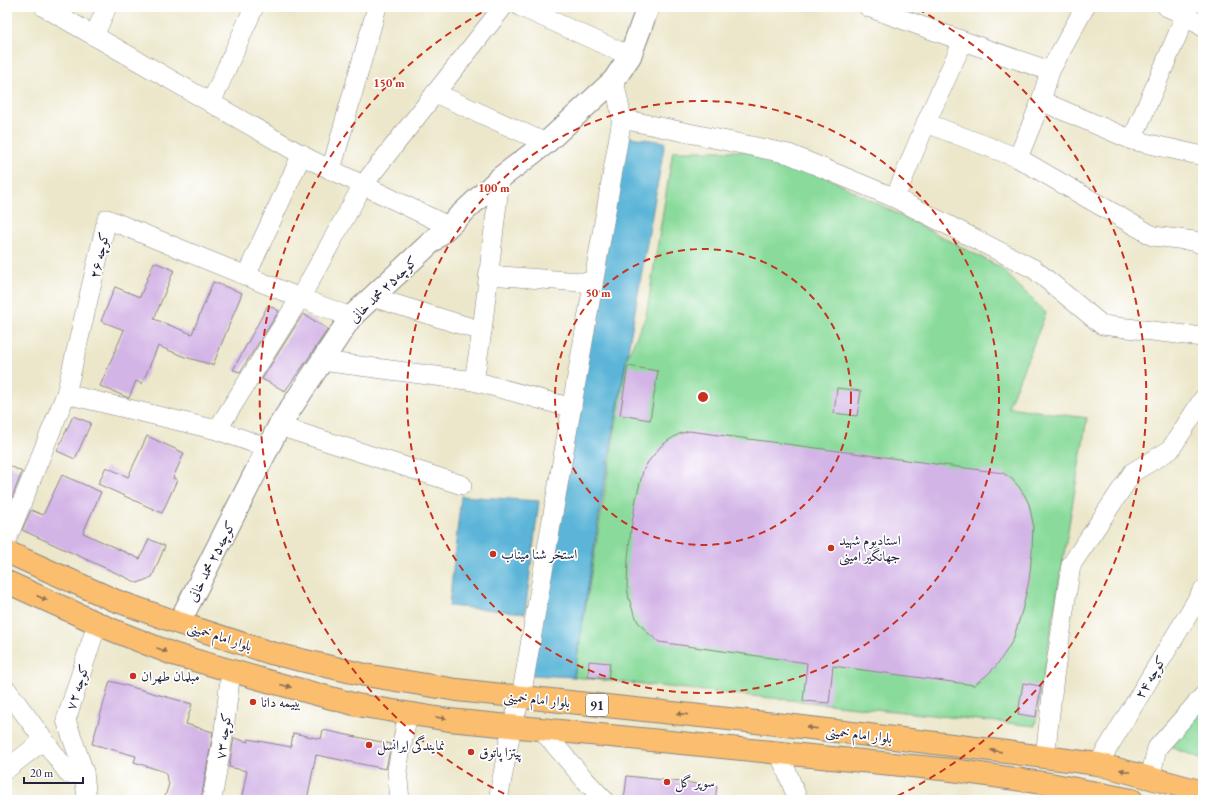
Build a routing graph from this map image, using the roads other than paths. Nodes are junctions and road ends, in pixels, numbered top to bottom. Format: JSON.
{"nodes":[{"id":1,"x":44,"y":7,"type":"edge"},
{"id":2,"x":107,"y":7,"type":"edge"},
{"id":3,"x":254,"y":7,"type":"edge"},
{"id":4,"x":377,"y":7,"type":"edge"},
{"id":5,"x":504,"y":7,"type":"edge"},
{"id":6,"x":521,"y":7,"type":"edge"},
{"id":7,"x":648,"y":7,"type":"edge"},
{"id":8,"x":868,"y":7,"type":"edge"},
{"id":9,"x":1084,"y":7,"type":"edge"},
{"id":10,"x":1167,"y":7,"type":"edge"},
{"id":11,"x":1188,"y":11,"type":"edge"},
{"id":12,"x":1203,"y":27,"type":"edge"},
{"id":13,"x":94,"y":36,"type":"junction"},
{"id":14,"x":963,"y":41,"type":"junction"},
{"id":15,"x":630,"y":56,"type":"junction"},
{"id":16,"x":1050,"y":71,"type":"junction"},
{"id":17,"x":614,"y":80,"type":"junction"},
{"id":18,"x":435,"y":93,"type":"junction"},
{"id":19,"x":1041,"y":100,"type":"junction"},
{"id":20,"x":211,"y":103,"type":"junction"},
{"id":21,"x":622,"y":119,"type":"junction"},
{"id":22,"x":926,"y":123,"type":"junction"},
{"id":23,"x":1132,"y":140,"type":"junction"},
{"id":24,"x":546,"y":143,"type":"junction"},
{"id":25,"x":302,"y":154,"type":"junction"},
{"id":26,"x":1203,"y":156,"type":"edge"},
{"id":27,"x":1018,"y":158,"type":"junction"},
{"id":28,"x":331,"y":170,"type":"junction"},
{"id":29,"x":500,"y":178,"type":"junction"},
{"id":30,"x":362,"y":185,"type":"junction"},
{"id":31,"x":895,"y":198,"type":"junction"},
{"id":32,"x":448,"y":226,"type":"junction"},
{"id":33,"x":1203,"y":245,"type":"edge"},
{"id":34,"x":489,"y":275,"type":"junction"},
{"id":35,"x":246,"y":276,"type":"junction"},
{"id":36,"x":593,"y":283,"type":"junction"},
{"id":37,"x":372,"y":297,"type":"junction"},
{"id":38,"x":300,"y":298,"type":"junction"},
{"id":39,"x":351,"y":317,"type":"junction"},
{"id":40,"x":482,"y":331,"type":"junction"},
{"id":41,"x":1203,"y":337,"type":"edge"},
{"id":42,"x":322,"y":361,"type":"junction"},
{"id":43,"x":474,"y":381,"type":"junction"},
{"id":44,"x":66,"y":394,"type":"junction"},
{"id":45,"x":1203,"y":399,"type":"edge"},
{"id":46,"x":572,"y":408,"type":"junction"},
{"id":47,"x":279,"y":426,"type":"junction"},
{"id":48,"x":217,"y":430,"type":"junction"},
{"id":49,"x":268,"y":448,"type":"junction"},
{"id":50,"x":462,"y":485,"type":"dead end"},
{"id":51,"x":7,"y":539,"type":"edge"},
{"id":52,"x":7,"y":552,"type":"edge"},
{"id":53,"x":7,"y":582,"type":"edge"},
{"id":54,"x":1203,"y":590,"type":"edge"},
{"id":55,"x":179,"y":623,"type":"junction"},
{"id":56,"x":97,"y":624,"type":"junction"},
{"id":57,"x":231,"y":671,"type":"junction"},
{"id":58,"x":7,"y":690,"type":"edge"},
{"id":59,"x":1203,"y":696,"type":"edge"},
{"id":60,"x":521,"y":697,"type":"junction"},
{"id":61,"x":408,"y":713,"type":"junction"},
{"id":62,"x":512,"y":726,"type":"junction"},
{"id":63,"x":541,"y":729,"type":"junction"},
{"id":64,"x":44,"y":740,"type":"junction"},
{"id":65,"x":779,"y":752,"type":"junction"},
{"id":66,"x":1045,"y":757,"type":"junction"},
{"id":67,"x":1098,"y":764,"type":"junction"},
{"id":68,"x":7,"y":769,"type":"edge"},
{"id":69,"x":84,"y":772,"type":"junction"},
{"id":70,"x":1150,"y":778,"type":"junction"},
{"id":71,"x":1203,"y":792,"type":"edge"},
{"id":72,"x":87,"y":800,"type":"edge"},
{"id":73,"x":212,"y":800,"type":"edge"},
{"id":74,"x":400,"y":800,"type":"edge"},
{"id":75,"x":498,"y":800,"type":"edge"},
{"id":76,"x":604,"y":800,"type":"edge"},
{"id":77,"x":798,"y":800,"type":"edge"},
{"id":78,"x":1131,"y":800,"type":"edge"}],
"edges":[{"from":1,"to":13,"type":"street"},
{"from":2,"to":13,"type":"street"},
{"from":3,"to":20,"type":"street"},
{"from":4,"to":28,"type":"street"},
{"from":5,"to":18,"type":"street"},
{"from":6,"to":15,"type":"street"},
{"from":7,"to":15,"type":"street","name":"کوچه۲۵ محمد خانی"},
{"from":8,"to":14,"type":"street"},
{"from":9,"to":16,"type":"street"},
{"from":10,"to":11,"type":"street"},
{"from":11,"to":12,"type":"street"},
{"from":11,"to":23,"type":"street"},
{"from":13,"to":20,"type":"street"},
{"from":14,"to":16,"type":"street"},
{"from":14,"to":22,"type":"street"},
{"from":15,"to":17,"type":"street","name":"کوچه۲۵ محمد خانی"},
{"from":16,"to":19,"type":"street"},
{"from":17,"to":21,"type":"street"},
{"from":17,"to":24,"type":"street","name":"کوچه۲۵ محمد خانی"},
{"from":18,"to":24,"type":"street"},
{"from":18,"to":30,"type":"street"},
{"from":19,"to":23,"type":"street"},
{"from":19,"to":27,"type":"street"},
{"from":20,"to":25,"type":"street"},
{"from":21,"to":31,"type":"street"},
{"from":21,"to":36,"type":"street"},
{"from":22,"to":27,"type":"street"},
{"from":22,"to":31,"type":"street"},
{"from":23,"to":26,"type":"street"},
{"from":24,"to":29,"type":"street","name":"کوچه۲۵ محمد خانی"},
{"from":25,"to":28,"type":"street"},
{"from":25,"to":35,"type":"street"},
{"from":27,"to":33,"type":"street"},
{"from":28,"to":30,"type":"street"},
{"from":29,"to":32,"type":"street","name":"کوچه۲۵ محمد خانی"},
{"from":29,"to":34,"type":"street"},
{"from":30,"to":32,"type":"street"},
{"from":30,"to":38,"type":"street"},
{"from":31,"to":41,"type":"street"},
{"from":32,"to":37,"type":"street","name":"کوچه۲۵ محمد خانی"},
{"from":34,"to":36,"type":"street"},
{"from":34,"to":40,"type":"street"},
{"from":35,"to":38,"type":"street","name":"کوچه ۲۶"},
{"from":35,"to":44,"type":"street","name":"کوچه ۲۶"},
{"from":36,"to":46,"type":"street"},
{"from":37,"to":39,"type":"street","name":"کوچه۲۵ محمد خانی"},
{"from":37,"to":40,"type":"street"},
{"from":38,"to":39,"type":"street","name":"کوچه ۲۶"},
{"from":38,"to":48,"type":"street"},
{"from":39,"to":42,"type":"street","name":"کوچه۲۵ محمد خانی"},
{"from":40,"to":43,"type":"street"},
{"from":42,"to":43,"type":"street"},
{"from":42,"to":47,"type":"street","name":"کوچه۲۵ محمد خانی"},
{"from":43,"to":46,"type":"street"},
{"from":44,"to":48,"type":"street"},
{"from":44,"to":51,"type":"street","name":"کوچه ۲۶"},
{"from":45,"to":66,"type":"street"},
{"from":46,"to":60,"type":"street"},
{"from":47,"to":49,"type":"street","name":"کوچه۲۵ محمد خانی"},
{"from":47,"to":50,"type":"street"},
{"from":48,"to":49,"type":"street"},
{"from":49,"to":55,"type":"street","name":"کوچه۲۵ محمد خانی"},
{"from":52,"to":55,"type":"main road","name":"بلوار امام خمینی","number":"91"},
{"from":53,"to":56,"type":"main road","name":"بلوار امام خمینی","number":"91","one_way":true},
{"from":54,"to":67,"type":"street","name":"کوچه ۲۴"},
{"from":55,"to":60,"type":"main road","name":"بلوار امام خمینی","number":"91"},
{"from":56,"to":57,"type":"main road","name":"بلوار امام خمینی","number":"91","one_way":true},
{"from":56,"to":69,"type":"street","name":"کوچه ۷۲"},
{"from":57,"to":61,"type":"main road","name":"بلوار امام خمینی","number":"91","one_way":true},
{"from":57,"to":73,"type":"street","name":"کوچه ۷۳"},
{"from":58,"to":64,"type":"street"},
{"from":59,"to":70,"type":"street"},
{"from":60,"to":62,"type":"street"},
{"from":66,"to":60,"type":"main road","name":"بلوار امام خمینی","number":"91","one_way":true},
{"from":61,"to":62,"type":"main road","name":"بلوار امام خمینی","number":"91","one_way":true},
{"from":61,"to":74,"type":"street"},
{"from":62,"to":63,"type":"main road","name":"بلوار امام خمینی","number":"91"},
{"from":62,"to":75,"type":"street"},
{"from":63,"to":65,"type":"main road","name":"بلوار امام خمینی","number":"91"},
{"from":63,"to":76,"type":"street"},
{"from":64,"to":68,"type":"street"},
{"from":64,"to":69,"type":"street"},
{"from":65,"to":77,"type":"street"},
{"from":65,"to":78,"type":"main road","name":"بلوار امام خمینی","number":"91"},
{"from":66,"to":67,"type":"main road","name":"بلوار امام خمینی","number":"91"},
{"from":70,"to":67,"type":"main road","name":"بلوار امام خمینی","number":"91","one_way":true},
{"from":69,"to":72,"type":"street","name":"کوچه ۷۲"},
{"from":70,"to":71,"type":"main road","name":"بلوار امام خمینی","number":"91"}]}
